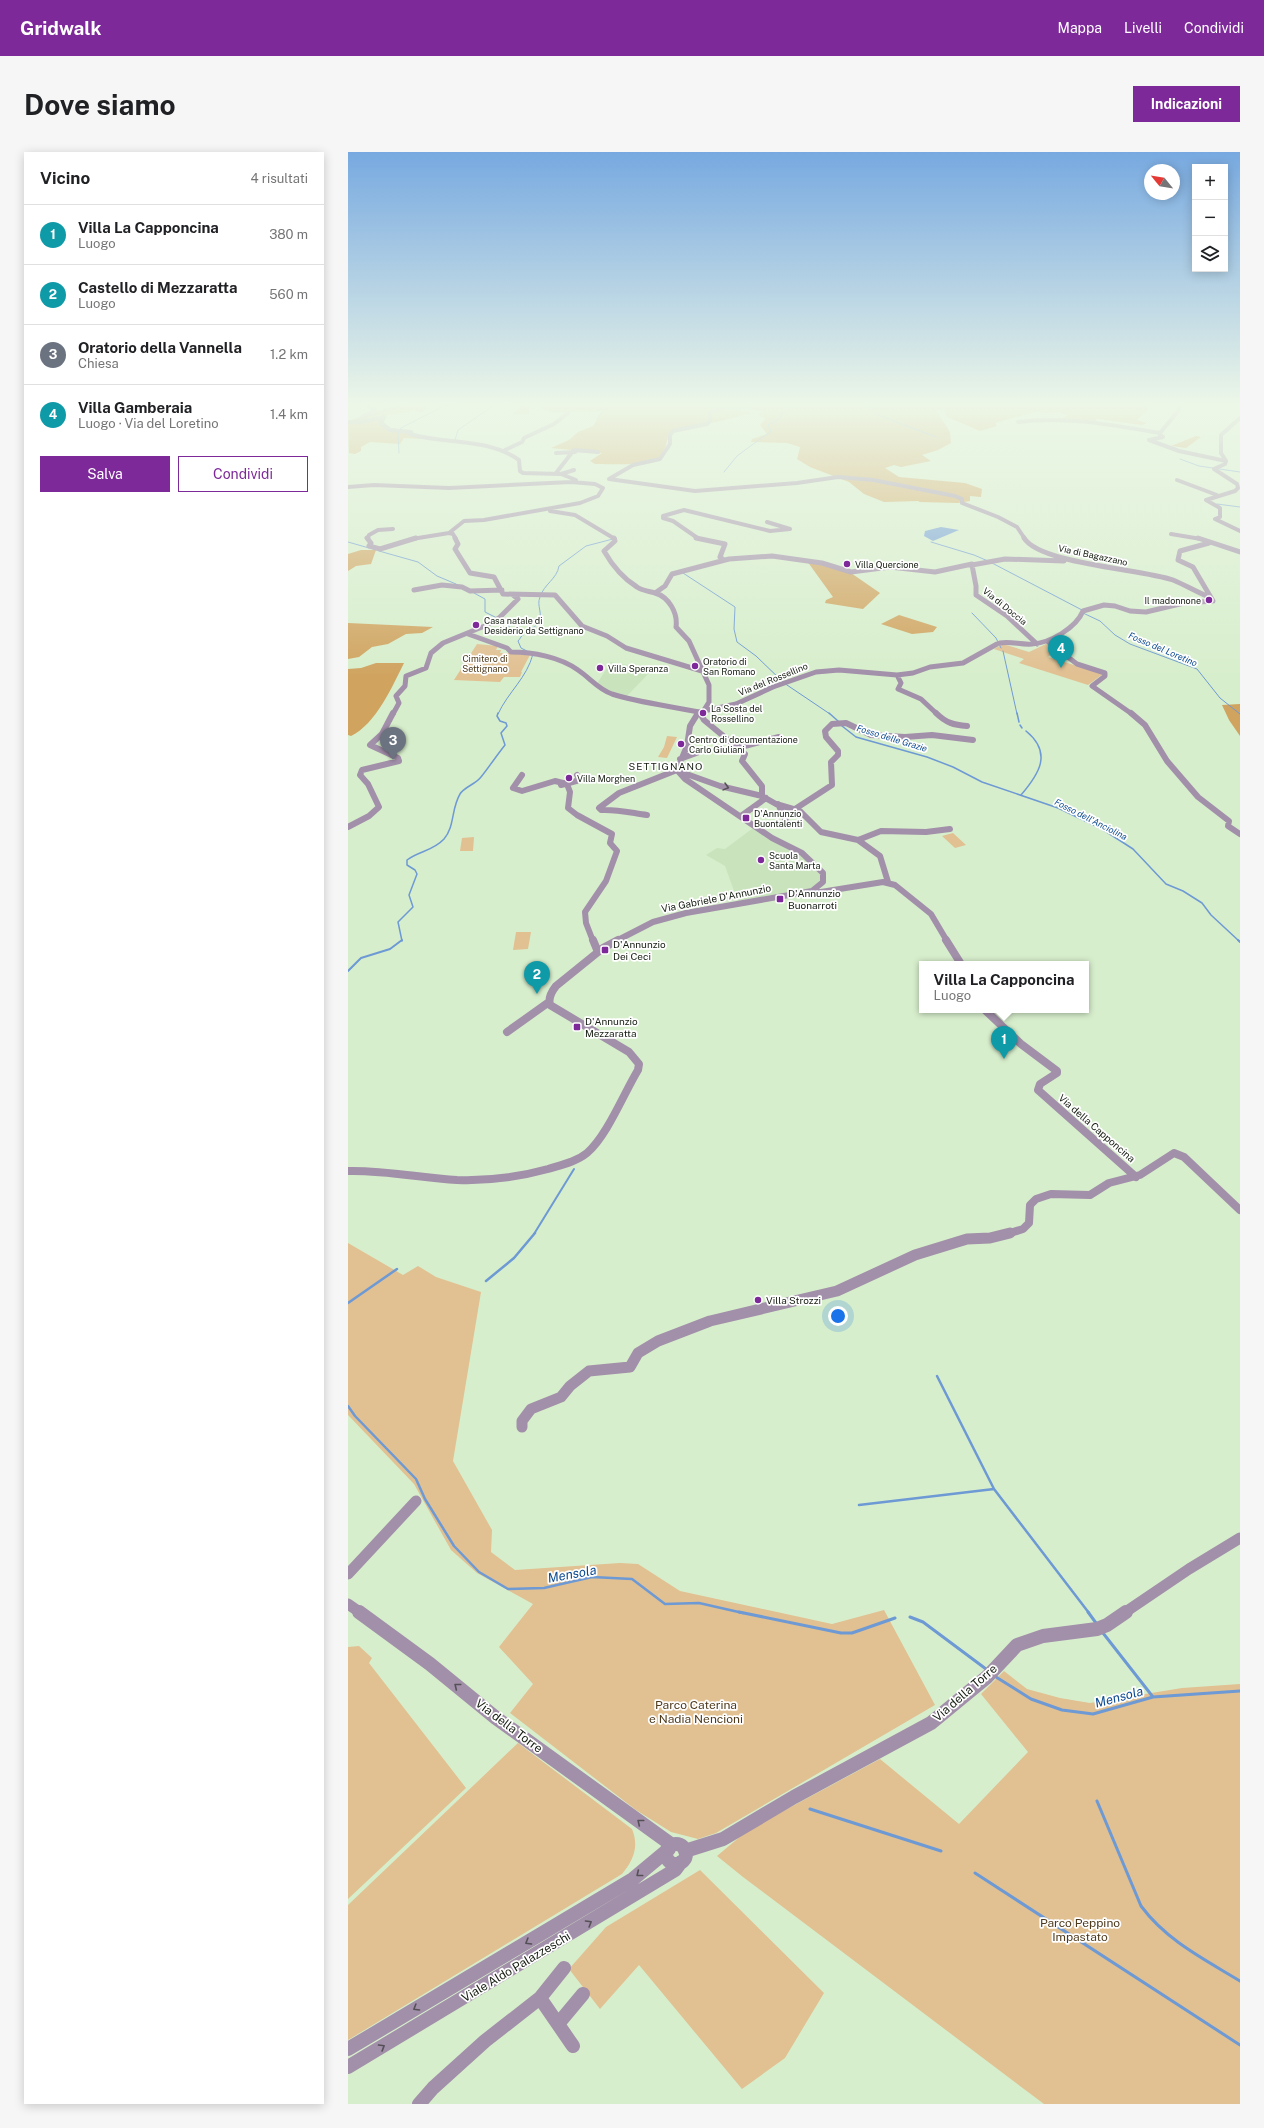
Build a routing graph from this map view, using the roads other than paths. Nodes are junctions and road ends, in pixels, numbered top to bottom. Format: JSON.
{"nodes":[{"id":1,"x":597,"y":495,"type":"edge"},
{"id":2,"x":950,"y":495,"type":"edge"},
{"id":3,"x":1218,"y":495,"type":"edge"},
{"id":4,"x":1212,"y":496,"type":"joint"},
{"id":5,"x":535,"y":510,"type":"junction"},
{"id":6,"x":767,"y":522,"type":"dead end"},
{"id":7,"x":393,"y":528,"type":"dead end"},
{"id":8,"x":449,"y":532,"type":"junction"},
{"id":9,"x":1240,"y":532,"type":"edge"},
{"id":10,"x":1171,"y":534,"type":"dead end"},
{"id":11,"x":1209,"y":543,"type":"junction"},
{"id":12,"x":1240,"y":552,"type":"edge"},
{"id":13,"x":724,"y":560,"type":"junction"},
{"id":14,"x":1078,"y":560,"type":"junction"},
{"id":15,"x":972,"y":564,"type":"junction"},
{"id":16,"x":414,"y":590,"type":"dead end"},
{"id":17,"x":502,"y":590,"type":"junction"},
{"id":18,"x":655,"y":592,"type":"junction"},
{"id":19,"x":513,"y":595,"type":"junction"},
{"id":20,"x":1209,"y":597,"type":"junction"},
{"id":21,"x":468,"y":634,"type":"junction"},
{"id":22,"x":1047,"y":640,"type":"junction"},
{"id":23,"x":1037,"y":644,"type":"junction"},
{"id":24,"x":702,"y":671,"type":"junction"},
{"id":25,"x":897,"y":675,"type":"junction"},
{"id":26,"x":702,"y":711,"type":"junction"},
{"id":27,"x":967,"y":726,"type":"dead end"},
{"id":28,"x":779,"y":737,"type":"dead end"},
{"id":29,"x":973,"y":740,"type":"dead end"},
{"id":30,"x":686,"y":748,"type":"junction"},
{"id":31,"x":737,"y":748,"type":"junction"},
{"id":32,"x":680,"y":759,"type":"junction"},
{"id":33,"x":677,"y":770,"type":"junction"},
{"id":34,"x":522,"y":775,"type":"dead end"},
{"id":35,"x":577,"y":775,"type":"dead end"},
{"id":36,"x":567,"y":784,"type":"junction"},
{"id":37,"x":522,"y":796,"type":"dead end"},
{"id":38,"x":764,"y":797,"type":"junction"},
{"id":39,"x":609,"y":800,"type":"junction"},
{"id":40,"x":778,"y":804,"type":"junction"},
{"id":41,"x":612,"y":809,"type":"junction"},
{"id":42,"x":795,"y":809,"type":"junction"},
{"id":43,"x":647,"y":815,"type":"dead end"},
{"id":44,"x":741,"y":816,"type":"junction"},
{"id":45,"x":786,"y":821,"type":"dead end"},
{"id":46,"x":348,"y":827,"type":"edge"},
{"id":47,"x":950,"y":828,"type":"dead end"},
{"id":48,"x":1240,"y":834,"type":"edge"},
{"id":49,"x":858,"y":840,"type":"junction"},
{"id":50,"x":888,"y":882,"type":"junction"},
{"id":51,"x":812,"y":891,"type":"junction"},
{"id":52,"x":598,"y":952,"type":"junction"},
{"id":53,"x":959,"y":961,"type":"edge"},
{"id":54,"x":549,"y":1002,"type":"junction"},
{"id":55,"x":988,"y":1013,"type":"edge"},
{"id":56,"x":507,"y":1032,"type":"dead end"},
{"id":57,"x":348,"y":1171,"type":"edge"},
{"id":58,"x":1136,"y":1177,"type":"junction"},
{"id":59,"x":1240,"y":1210,"type":"edge"},
{"id":60,"x":522,"y":1427,"type":"dead end"},
{"id":61,"x":416,"y":1501,"type":"dead end"},
{"id":62,"x":1240,"y":1538,"type":"edge"},
{"id":63,"x":348,"y":1574,"type":"edge"},
{"id":64,"x":348,"y":1604,"type":"edge"},
{"id":65,"x":670,"y":1847,"type":"junction"},
{"id":66,"x":683,"y":1856,"type":"junction"},
{"id":67,"x":564,"y":1968,"type":"dead end"},
{"id":68,"x":583,"y":1994,"type":"dead end"},
{"id":69,"x":540,"y":1998,"type":"junction"},
{"id":70,"x":558,"y":2024,"type":"junction"},
{"id":71,"x":574,"y":2046,"type":"dead end"},
{"id":72,"x":348,"y":2049,"type":"edge"},
{"id":73,"x":348,"y":2067,"type":"edge"},
{"id":74,"x":419,"y":2104,"type":"edge"}],
"edges":[{"from":1,"to":5,"type":"street"},
{"from":2,"to":14,"type":"street","name":"Via di Bagazzano"},
{"from":3,"to":4,"type":"street"},
{"from":4,"to":9,"type":"street"},
{"from":5,"to":8,"type":"street"},
{"from":5,"to":18,"type":"street"},
{"from":6,"to":13,"type":"street"},
{"from":7,"to":8,"type":"street"},
{"from":8,"to":17,"type":"street"},
{"from":10,"to":11,"type":"street"},
{"from":11,"to":12,"type":"street"},
{"from":11,"to":20,"type":"street"},
{"from":13,"to":15,"type":"street"},
{"from":13,"to":18,"type":"street"},
{"from":14,"to":15,"type":"street"},
{"from":14,"to":20,"type":"street","name":"Via di Bagazzano"},
{"from":15,"to":23,"type":"street","name":"Via di Doccia"},
{"from":16,"to":17,"type":"street"},
{"from":17,"to":19,"type":"street"},
{"from":18,"to":24,"type":"street"},
{"from":19,"to":21,"type":"street"},
{"from":19,"to":24,"type":"street"},
{"from":20,"to":22,"type":"street","name":"Via del Rossellino"},
{"from":21,"to":26,"type":"street"},
{"from":21,"to":46,"type":"street"},
{"from":22,"to":23,"type":"street","name":"Via del Rossellino"},
{"from":22,"to":48,"type":"street"},
{"from":23,"to":25,"type":"street","name":"Via del Rossellino"},
{"from":24,"to":26,"type":"street"},
{"from":25,"to":26,"type":"street","name":"Via del Rossellino"},
{"from":25,"to":27,"type":"street"},
{"from":26,"to":30,"type":"street"},
{"from":26,"to":31,"type":"street"},
{"from":28,"to":31,"type":"street"},
{"from":29,"to":42,"type":"street"},
{"from":30,"to":32,"type":"street"},
{"from":30,"to":32,"type":"street"},
{"from":31,"to":38,"type":"street"},
{"from":32,"to":33,"type":"street"},
{"from":33,"to":38,"type":"street","one_way":true},
{"from":33,"to":39,"type":"street"},
{"from":33,"to":44,"type":"street"},
{"from":34,"to":36,"type":"street"},
{"from":35,"to":36,"type":"street"},
{"from":36,"to":37,"type":"street"},
{"from":36,"to":52,"type":"street"},
{"from":38,"to":40,"type":"street"},
{"from":38,"to":44,"type":"street"},
{"from":39,"to":41,"type":"street"},
{"from":39,"to":41,"type":"street"},
{"from":40,"to":42,"type":"street"},
{"from":40,"to":45,"type":"street"},
{"from":41,"to":43,"type":"street"},
{"from":42,"to":49,"type":"street"},
{"from":44,"to":51,"type":"street"},
{"from":47,"to":49,"type":"street"},
{"from":49,"to":50,"type":"street"},
{"from":50,"to":51,"type":"street","name":"Via Gabriele D'Annunzio"},
{"from":50,"to":53,"type":"street"},
{"from":51,"to":52,"type":"street","name":"Via Gabriele D'Annunzio"},
{"from":52,"to":54,"type":"street","name":"Via Gabriele D'Annunzio"},
{"from":54,"to":56,"type":"street"},
{"from":54,"to":57,"type":"street"},
{"from":55,"to":58,"type":"street","name":"Via della Capponcina"},
{"from":58,"to":59,"type":"street","name":"Via della Capponcina"},
{"from":58,"to":60,"type":"street"},
{"from":61,"to":63,"type":"street"},
{"from":62,"to":66,"type":"street","name":"Via della Torre"},
{"from":65,"to":64,"type":"street","name":"Via della Torre","one_way":true},
{"from":65,"to":66,"type":"street"},
{"from":65,"to":72,"type":"street","name":"Viale Aldo Palazzeschi","one_way":true},
{"from":73,"to":66,"type":"street","name":"Viale Aldo Palazzeschi","one_way":true},
{"from":67,"to":69,"type":"street"},
{"from":68,"to":70,"type":"street"},
{"from":69,"to":70,"type":"street"},
{"from":69,"to":74,"type":"street"},
{"from":70,"to":71,"type":"street"}]}
